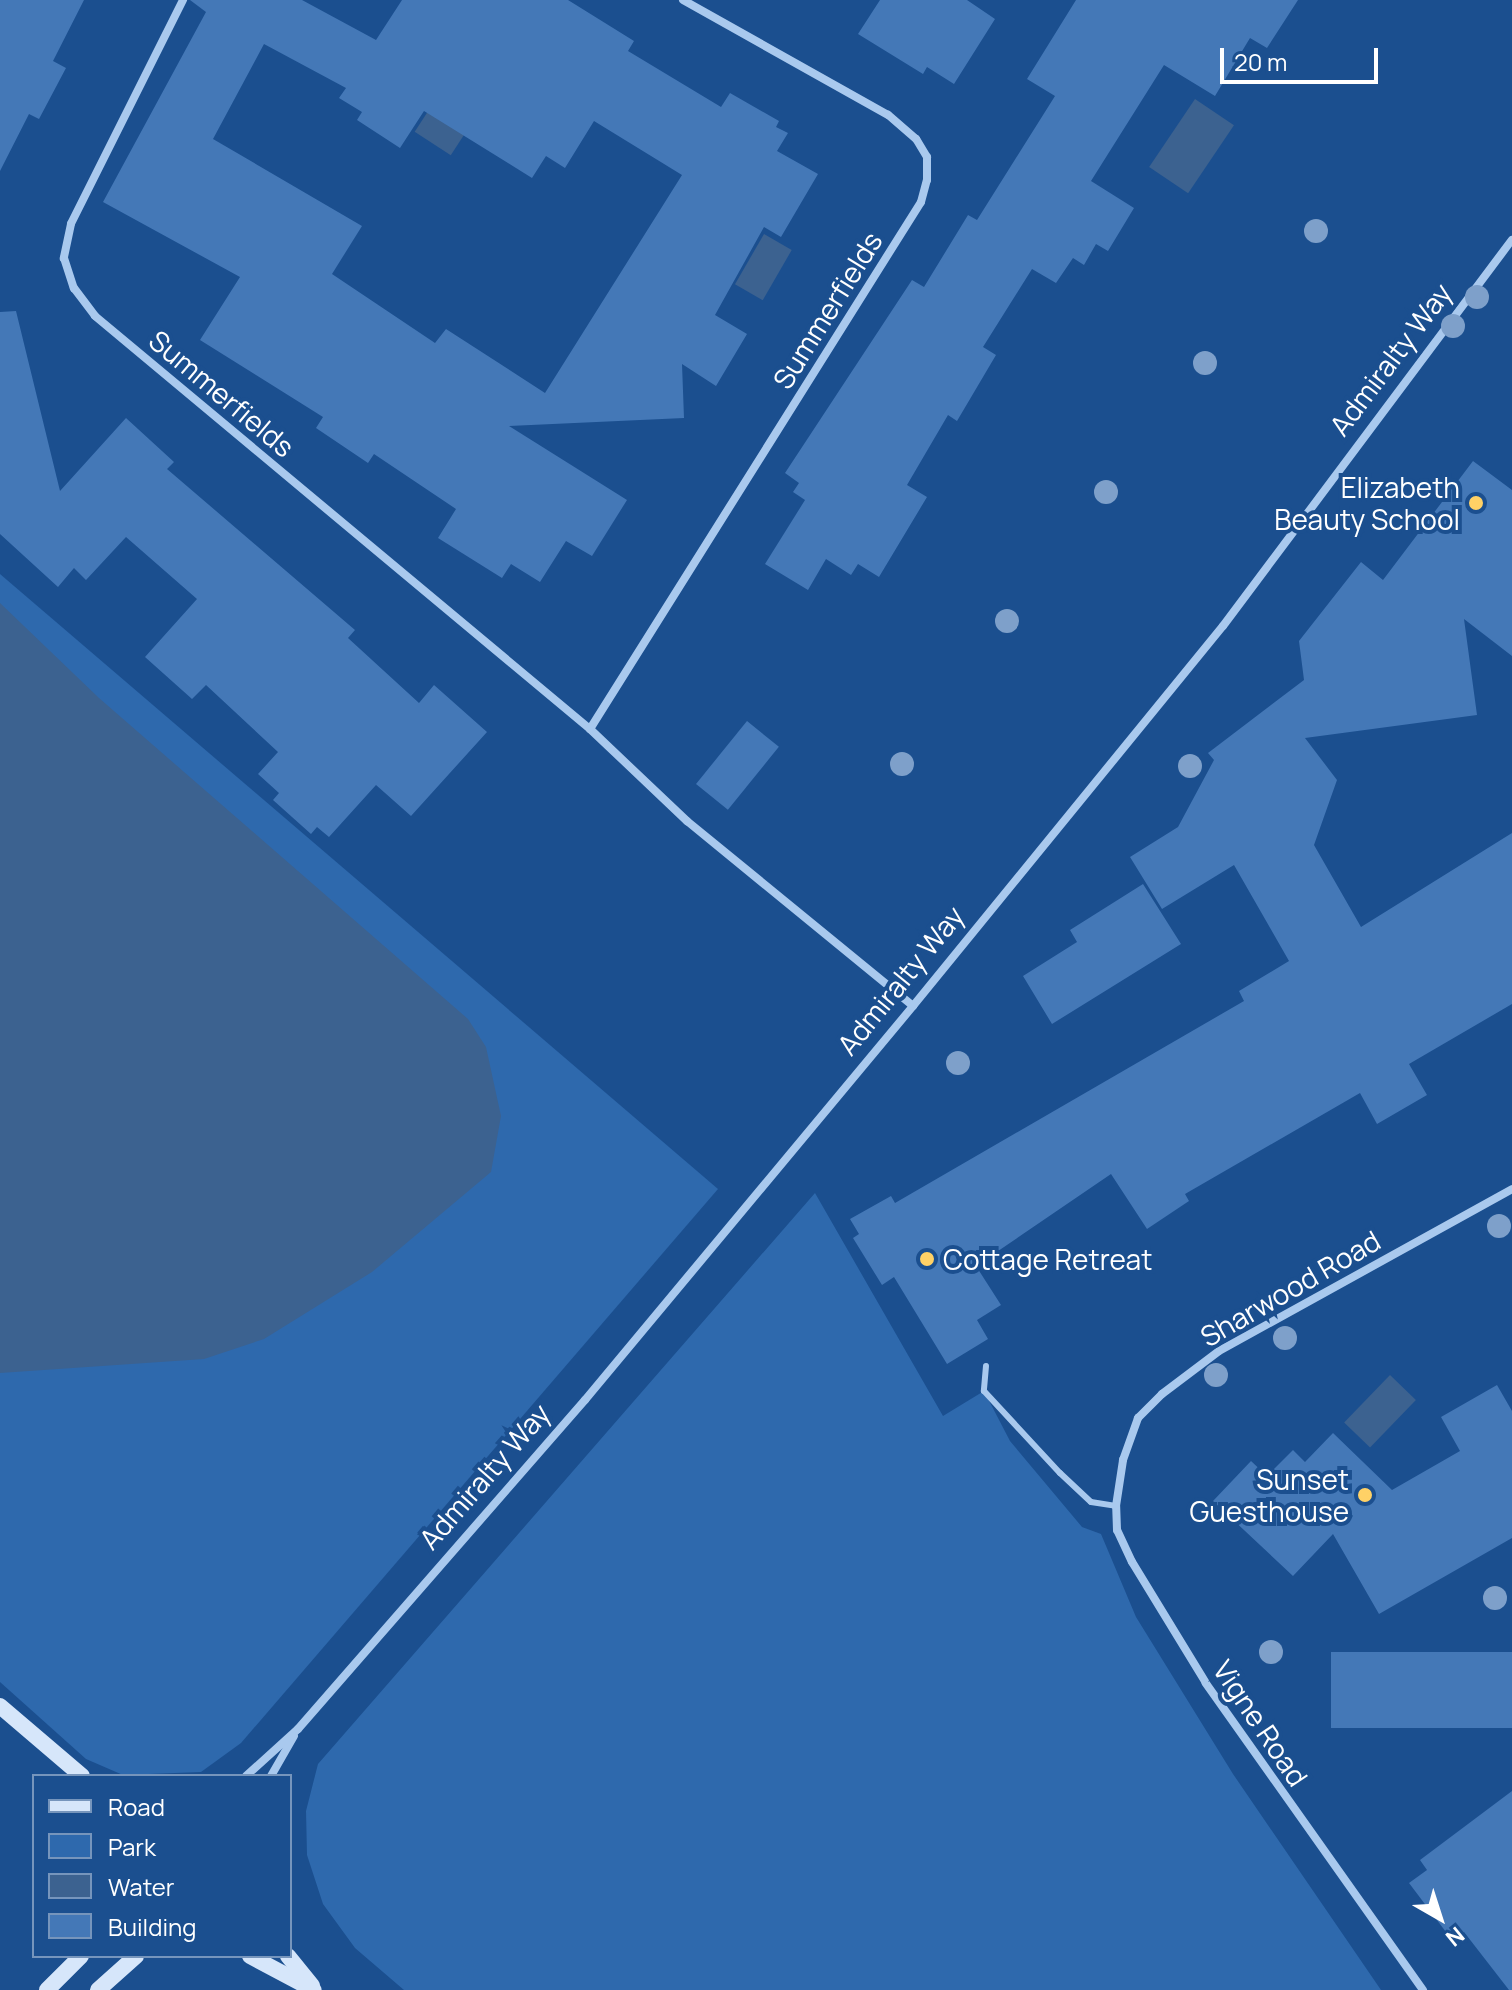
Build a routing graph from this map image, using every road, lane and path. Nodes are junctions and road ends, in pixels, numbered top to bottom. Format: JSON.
{"nodes":[{"id":1,"x":183,"y":0,"type":"edge"},
{"id":2,"x":683,"y":0,"type":"edge"},
{"id":3,"x":1512,"y":240,"type":"edge"},
{"id":4,"x":590,"y":729,"type":"junction"},
{"id":5,"x":913,"y":1006,"type":"junction"},
{"id":6,"x":1512,"y":1189,"type":"edge"},
{"id":7,"x":986,"y":1366,"type":"dead end"},
{"id":8,"x":1123,"y":1460,"type":"joint"},
{"id":9,"x":1116,"y":1506,"type":"junction"},
{"id":10,"x":0,"y":1706,"type":"edge"},
{"id":11,"x":298,"y":1729,"type":"junction"},
{"id":12,"x":80,"y":1774,"type":"edge"},
{"id":13,"x":248,"y":1774,"type":"edge"},
{"id":14,"x":272,"y":1774,"type":"edge"},
{"id":15,"x":79,"y":1958,"type":"edge"},
{"id":16,"x":134,"y":1958,"type":"edge"},
{"id":17,"x":254,"y":1958,"type":"edge"},
{"id":18,"x":290,"y":1958,"type":"edge"},
{"id":19,"x":47,"y":1990,"type":"edge"},
{"id":20,"x":98,"y":1990,"type":"edge"},
{"id":21,"x":315,"y":1990,"type":"edge"},
{"id":22,"x":1423,"y":1990,"type":"edge"}],
"edges":[{"from":1,"to":4,"type":"street","name":"Summerfields"},
{"from":2,"to":4,"type":"street","name":"Summerfields"},
{"from":3,"to":5,"type":"street","name":"Admiralty Way"},
{"from":4,"to":5,"type":"street","name":"Summerfields"},
{"from":5,"to":11,"type":"street","name":"Admiralty Way"},
{"from":6,"to":8,"type":"street","name":"Sharwood Road"},
{"from":7,"to":9,"type":"lane"},
{"from":8,"to":9,"type":"street","name":"Vigne Road"},
{"from":9,"to":22,"type":"street","name":"Vigne Road"},
{"from":10,"to":12,"type":"main road"},
{"from":11,"to":13,"type":"street","name":"Admiralty Way"},
{"from":11,"to":14,"type":"street","name":"Admiralty Way"},
{"from":15,"to":19,"type":"main road"},
{"from":16,"to":20,"type":"main road"},
{"from":17,"to":21,"type":"main road"},
{"from":18,"to":21,"type":"main road"}]}
